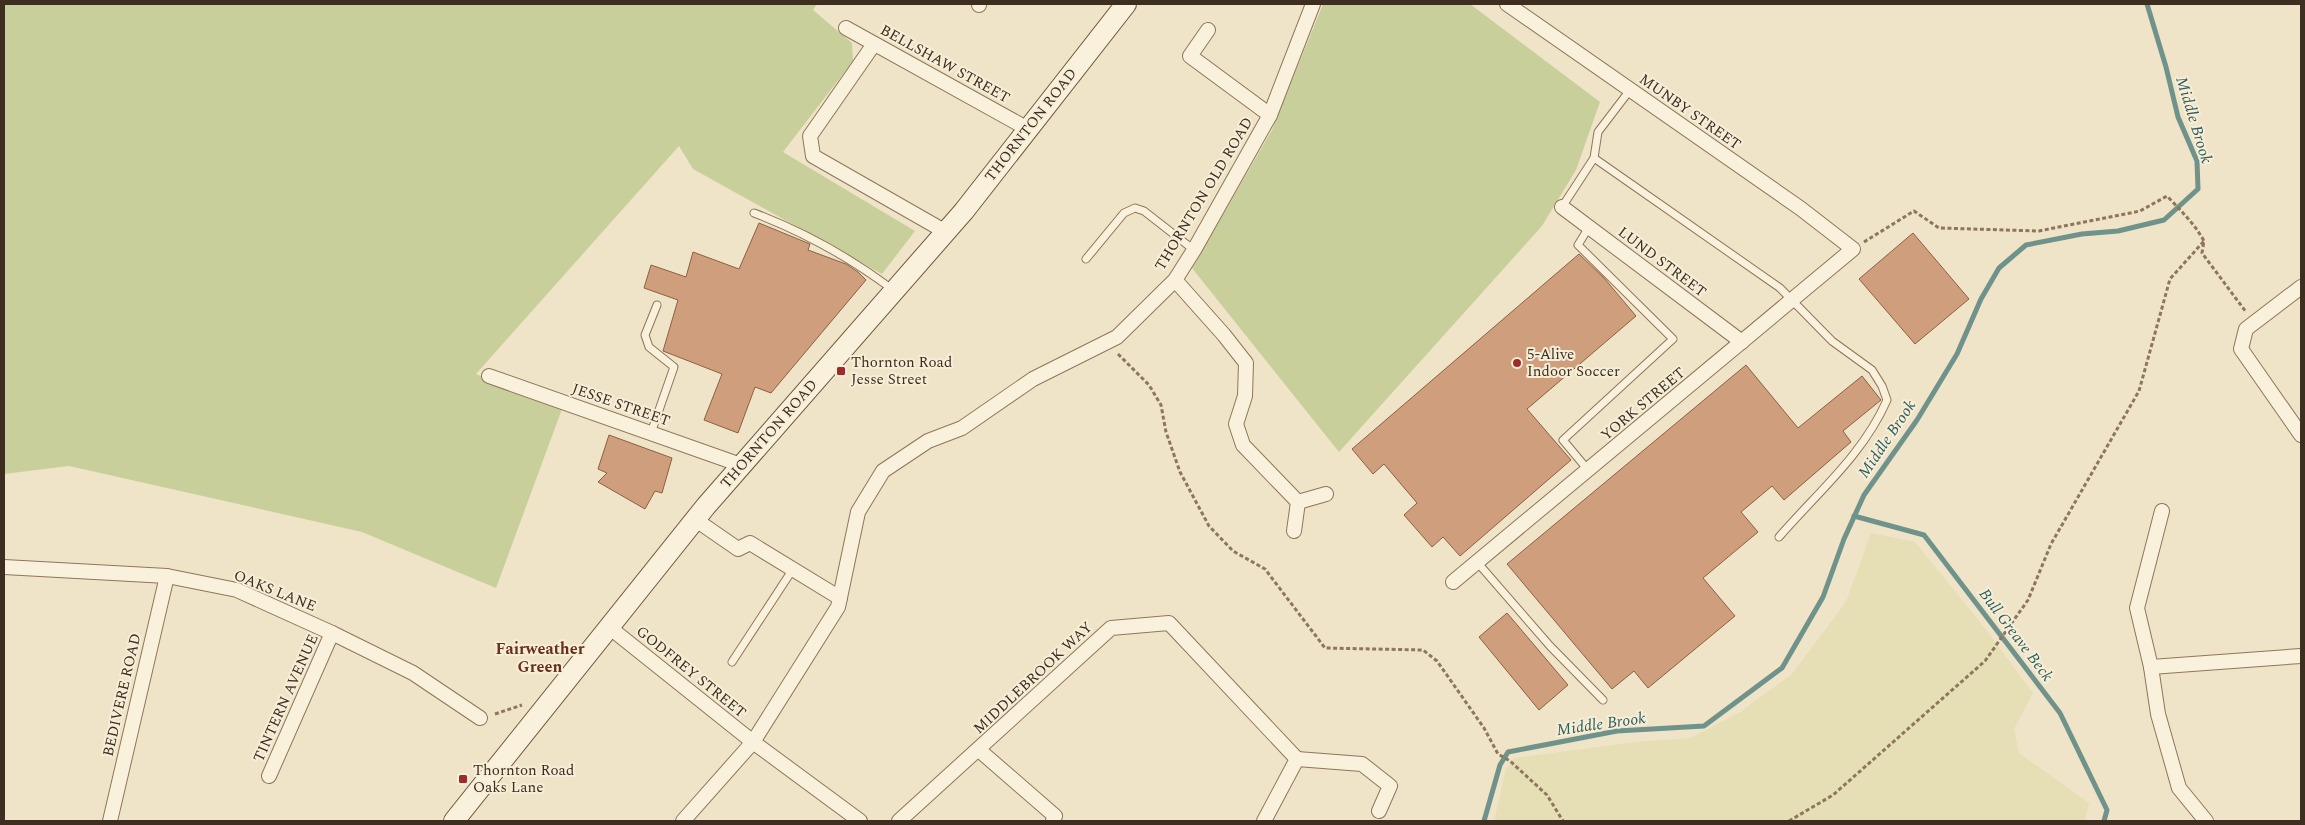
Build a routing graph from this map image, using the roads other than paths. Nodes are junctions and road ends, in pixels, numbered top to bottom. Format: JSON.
{"nodes":[{"id":1,"x":1126,"y":4,"type":"edge"},
{"id":2,"x":1313,"y":4,"type":"edge"},
{"id":3,"x":1507,"y":4,"type":"edge"},
{"id":4,"x":846,"y":28,"type":"dead end"},
{"id":5,"x":1208,"y":30,"type":"dead end"},
{"id":6,"x":874,"y":44,"type":"junction"},
{"id":7,"x":1630,"y":90,"type":"junction"},
{"id":8,"x":1270,"y":115,"type":"junction"},
{"id":9,"x":1028,"y":129,"type":"junction"},
{"id":10,"x":1594,"y":158,"type":"junction"},
{"id":11,"x":1562,"y":207,"type":"joint"},
{"id":12,"x":754,"y":213,"type":"dead end"},
{"id":13,"x":1589,"y":227,"type":"junction"},
{"id":14,"x":946,"y":232,"type":"junction"},
{"id":15,"x":1853,"y":249,"type":"joint"},
{"id":16,"x":1194,"y":250,"type":"junction"},
{"id":17,"x":1086,"y":259,"type":"dead end"},
{"id":18,"x":1175,"y":280,"type":"junction"},
{"id":19,"x":2301,"y":287,"type":"edge"},
{"id":20,"x":894,"y":291,"type":"junction"},
{"id":21,"x":1793,"y":300,"type":"junction"},
{"id":22,"x":657,"y":305,"type":"dead end"},
{"id":23,"x":1742,"y":342,"type":"junction"},
{"id":24,"x":489,"y":376,"type":"dead end"},
{"id":25,"x":651,"y":433,"type":"junction"},
{"id":26,"x":2301,"y":435,"type":"edge"},
{"id":27,"x":741,"y":465,"type":"junction"},
{"id":28,"x":1589,"y":470,"type":"junction"},
{"id":29,"x":1326,"y":494,"type":"dead end"},
{"id":30,"x":1298,"y":502,"type":"junction"},
{"id":31,"x":2162,"y":512,"type":"dead end"},
{"id":32,"x":696,"y":520,"type":"junction"},
{"id":33,"x":1294,"y":531,"type":"dead end"},
{"id":34,"x":1779,"y":537,"type":"dead end"},
{"id":35,"x":1477,"y":562,"type":"junction"},
{"id":36,"x":4,"y":567,"type":"edge"},
{"id":37,"x":793,"y":569,"type":"junction"},
{"id":38,"x":166,"y":576,"type":"junction"},
{"id":39,"x":1453,"y":582,"type":"dead end"},
{"id":40,"x":840,"y":598,"type":"junction"},
{"id":41,"x":609,"y":627,"type":"junction"},
{"id":42,"x":332,"y":633,"type":"junction"},
{"id":43,"x":2301,"y":656,"type":"edge"},
{"id":44,"x":732,"y":662,"type":"dead end"},
{"id":45,"x":2151,"y":667,"type":"junction"},
{"id":46,"x":1603,"y":700,"type":"dead end"},
{"id":47,"x":480,"y":718,"type":"road end"},
{"id":48,"x":753,"y":742,"type":"junction"},
{"id":49,"x":979,"y":750,"type":"junction"},
{"id":50,"x":1297,"y":759,"type":"junction"},
{"id":51,"x":268,"y":776,"type":"dead end"},
{"id":52,"x":1378,"y":811,"type":"dead end"},
{"id":53,"x":110,"y":821,"type":"edge"},
{"id":54,"x":454,"y":821,"type":"edge"},
{"id":55,"x":683,"y":821,"type":"edge"},
{"id":56,"x":860,"y":821,"type":"edge"},
{"id":57,"x":899,"y":821,"type":"edge"},
{"id":58,"x":1053,"y":821,"type":"edge"},
{"id":59,"x":1264,"y":821,"type":"edge"},
{"id":60,"x":2206,"y":821,"type":"edge"}],
"edges":[{"from":1,"to":9,"type":"main road","name":"THORNTON ROAD"},
{"from":2,"to":8,"type":"street","name":"THORNTON OLD ROAD"},
{"from":3,"to":7,"type":"street","name":"MUNBY STREET"},
{"from":4,"to":6,"type":"street","name":"BELLSHAW STREET"},
{"from":5,"to":8,"type":"street"},
{"from":6,"to":9,"type":"street","name":"BELLSHAW STREET"},
{"from":6,"to":14,"type":"street"},
{"from":7,"to":10,"type":"lane"},
{"from":7,"to":15,"type":"street","name":"MUNBY STREET"},
{"from":8,"to":16,"type":"street","name":"THORNTON OLD ROAD"},
{"from":9,"to":14,"type":"main road","name":"THORNTON ROAD"},
{"from":10,"to":11,"type":"lane"},
{"from":10,"to":21,"type":"lane"},
{"from":11,"to":13,"type":"street","name":"LUND STREET"},
{"from":12,"to":20,"type":"lane"},
{"from":13,"to":23,"type":"street","name":"LUND STREET"},
{"from":13,"to":28,"type":"lane"},
{"from":14,"to":20,"type":"main road","name":"THORNTON ROAD"},
{"from":15,"to":21,"type":"street","name":"YORK STREET"},
{"from":16,"to":17,"type":"lane"},
{"from":16,"to":18,"type":"street","name":"THORNTON OLD ROAD"},
{"from":18,"to":30,"type":"street"},
{"from":18,"to":40,"type":"street","name":"THORNTON OLD ROAD"},
{"from":19,"to":26,"type":"street"},
{"from":20,"to":27,"type":"main road","name":"THORNTON ROAD"},
{"from":21,"to":23,"type":"street","name":"YORK STREET"},
{"from":21,"to":34,"type":"lane"},
{"from":22,"to":25,"type":"lane"},
{"from":23,"to":28,"type":"street","name":"YORK STREET"},
{"from":24,"to":25,"type":"street","name":"JESSE STREET"},
{"from":25,"to":27,"type":"street","name":"JESSE STREET"},
{"from":27,"to":32,"type":"main road","name":"THORNTON ROAD"},
{"from":28,"to":35,"type":"street","name":"YORK STREET"},
{"from":29,"to":30,"type":"street"},
{"from":30,"to":33,"type":"street"},
{"from":31,"to":45,"type":"street"},
{"from":32,"to":37,"type":"street"},
{"from":32,"to":41,"type":"main road","name":"THORNTON ROAD"},
{"from":35,"to":39,"type":"street","name":"YORK STREET"},
{"from":35,"to":46,"type":"lane"},
{"from":36,"to":38,"type":"street","name":"OAKS LANE"},
{"from":37,"to":40,"type":"street"},
{"from":37,"to":44,"type":"lane"},
{"from":38,"to":42,"type":"street","name":"OAKS LANE"},
{"from":38,"to":53,"type":"street","name":"BEDIVERE ROAD"},
{"from":40,"to":48,"type":"street","name":"THORNTON OLD ROAD"},
{"from":41,"to":48,"type":"street","name":"GODFREY STREET"},
{"from":41,"to":54,"type":"main road","name":"THORNTON ROAD"},
{"from":42,"to":47,"type":"street","name":"OAKS LANE"},
{"from":42,"to":51,"type":"street","name":"TINTERN AVENUE"},
{"from":43,"to":45,"type":"street"},
{"from":45,"to":60,"type":"street"},
{"from":48,"to":55,"type":"street","name":"THORNTON OLD ROAD"},
{"from":48,"to":56,"type":"street","name":"GODFREY STREET"},
{"from":49,"to":50,"type":"street","name":"MIDDLEBROOK WAY"},
{"from":49,"to":57,"type":"street","name":"MIDDLEBROOK WAY"},
{"from":49,"to":58,"type":"street"},
{"from":50,"to":52,"type":"street"},
{"from":50,"to":59,"type":"street"}]}
